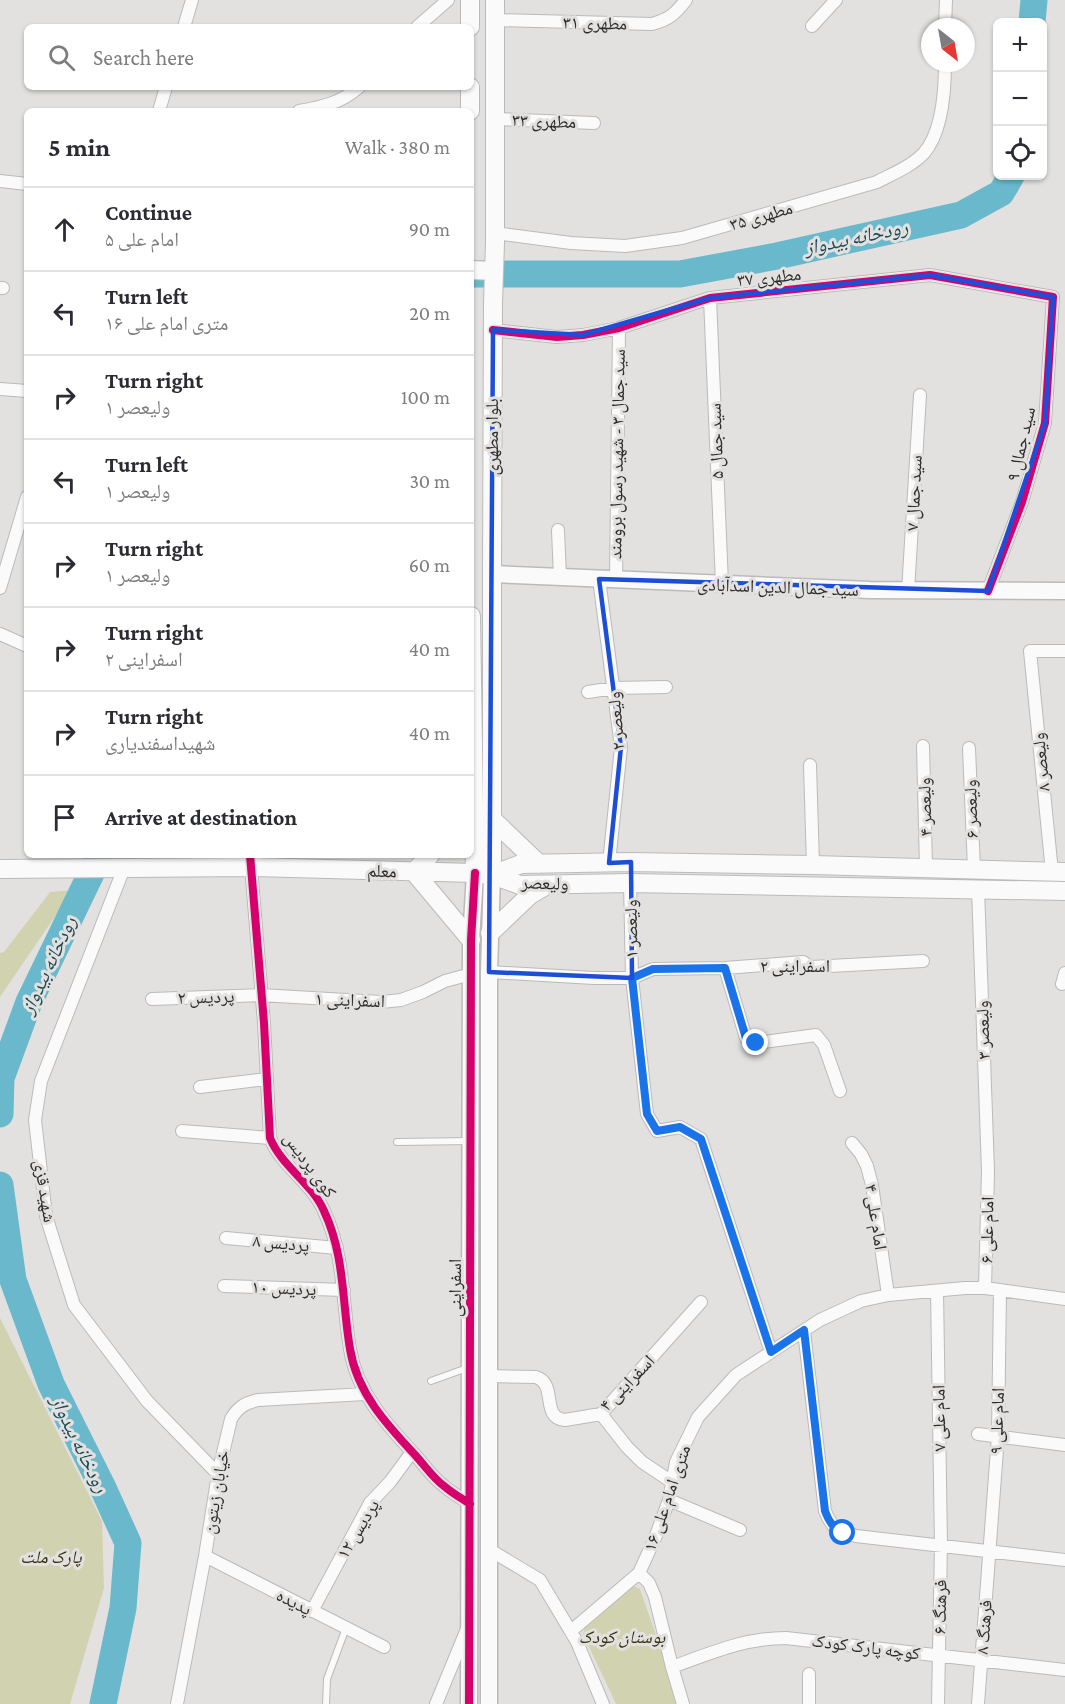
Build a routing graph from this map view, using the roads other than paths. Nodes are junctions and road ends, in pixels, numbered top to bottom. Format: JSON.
{"nodes":[{"id":1,"x":192,"y":0,"type":"edge"},
{"id":2,"x":448,"y":0,"type":"edge"},
{"id":3,"x":470,"y":0,"type":"edge"},
{"id":4,"x":495,"y":0,"type":"edge"},
{"id":5,"x":686,"y":0,"type":"edge"},
{"id":6,"x":836,"y":0,"type":"edge"},
{"id":7,"x":946,"y":0,"type":"edge"},
{"id":8,"x":945,"y":18,"type":"edge"},
{"id":9,"x":495,"y":20,"type":"junction"},
{"id":10,"x":185,"y":24,"type":"edge"},
{"id":11,"x":420,"y":24,"type":"edge"},
{"id":12,"x":470,"y":24,"type":"edge"},
{"id":13,"x":812,"y":26,"type":"dead end"},
{"id":14,"x":944,"y":72,"type":"edge"},
{"id":15,"x":165,"y":90,"type":"edge"},
{"id":16,"x":356,"y":90,"type":"edge"},
{"id":17,"x":470,"y":90,"type":"edge"},
{"id":18,"x":160,"y":108,"type":"edge"},
{"id":19,"x":313,"y":108,"type":"edge"},
{"id":20,"x":470,"y":108,"type":"edge"},
{"id":21,"x":495,"y":119,"type":"junction"},
{"id":22,"x":594,"y":123,"type":"dead end"},
{"id":23,"x":0,"y":181,"type":"edge"},
{"id":24,"x":24,"y":184,"type":"edge"},
{"id":25,"x":495,"y":238,"type":"junction"},
{"id":26,"x":474,"y":270,"type":"edge"},
{"id":27,"x":494,"y":271,"type":"junction"},
{"id":28,"x":1053,"y":297,"type":"joint"},
{"id":29,"x":710,"y":298,"type":"junction"},
{"id":30,"x":619,"y":328,"type":"junction"},
{"id":31,"x":493,"y":330,"type":"junction"},
{"id":32,"x":0,"y":389,"type":"edge"},
{"id":33,"x":24,"y":392,"type":"edge"},
{"id":34,"x":920,"y":395,"type":"dead end"},
{"id":35,"x":24,"y":507,"type":"edge"},
{"id":36,"x":558,"y":530,"type":"dead end"},
{"id":37,"x":492,"y":574,"type":"junction"},
{"id":38,"x":560,"y":577,"type":"junction"},
{"id":39,"x":608,"y":579,"type":"junction"},
{"id":40,"x":722,"y":584,"type":"junction"},
{"id":41,"x":0,"y":588,"type":"edge"},
{"id":42,"x":908,"y":591,"type":"junction"},
{"id":43,"x":988,"y":591,"type":"junction"},
{"id":44,"x":1065,"y":591,"type":"edge"},
{"id":45,"x":0,"y":634,"type":"edge"},
{"id":46,"x":24,"y":645,"type":"edge"},
{"id":47,"x":1065,"y":651,"type":"edge"},
{"id":48,"x":666,"y":687,"type":"dead end"},
{"id":49,"x":614,"y":688,"type":"junction"},
{"id":50,"x":588,"y":692,"type":"dead end"},
{"id":51,"x":923,"y":746,"type":"dead end"},
{"id":52,"x":969,"y":748,"type":"dead end"},
{"id":53,"x":810,"y":765,"type":"dead end"},
{"id":54,"x":474,"y":812,"type":"edge"},
{"id":55,"x":493,"y":820,"type":"junction"},
{"id":56,"x":427,"y":858,"type":"edge"},
{"id":57,"x":250,"y":861,"type":"edge"},
{"id":58,"x":631,"y":862,"type":"junction"},
{"id":59,"x":609,"y":863,"type":"junction"},
{"id":60,"x":539,"y":864,"type":"junction"},
{"id":61,"x":813,"y":865,"type":"junction"},
{"id":62,"x":124,"y":868,"type":"junction"},
{"id":63,"x":926,"y":868,"type":"junction"},
{"id":64,"x":0,"y":869,"type":"edge"},
{"id":65,"x":974,"y":869,"type":"junction"},
{"id":66,"x":414,"y":872,"type":"junction"},
{"id":67,"x":1059,"y":872,"type":"edge"},
{"id":68,"x":484,"y":874,"type":"junction"},
{"id":69,"x":630,"y":883,"type":"junction"},
{"id":70,"x":547,"y":885,"type":"junction"},
{"id":71,"x":978,"y":888,"type":"junction"},
{"id":72,"x":1065,"y":891,"type":"edge"},
{"id":73,"x":490,"y":933,"type":"junction"},
{"id":74,"x":471,"y":940,"type":"junction"},
{"id":75,"x":923,"y":961,"type":"dead end"},
{"id":76,"x":725,"y":968,"type":"junction"},
{"id":77,"x":489,"y":972,"type":"junction"},
{"id":78,"x":471,"y":974,"type":"junction"},
{"id":79,"x":632,"y":978,"type":"junction"},
{"id":80,"x":260,"y":995,"type":"junction"},
{"id":81,"x":152,"y":999,"type":"dead end"},
{"id":82,"x":490,"y":1064,"type":"junction"},
{"id":83,"x":471,"y":1065,"type":"junction"},
{"id":84,"x":267,"y":1079,"type":"junction"},
{"id":85,"x":200,"y":1087,"type":"dead end"},
{"id":86,"x":840,"y":1091,"type":"dead end"},
{"id":87,"x":182,"y":1131,"type":"dead end"},
{"id":88,"x":270,"y":1138,"type":"junction"},
{"id":89,"x":471,"y":1141,"type":"junction"},
{"id":90,"x":397,"y":1142,"type":"dead end"},
{"id":91,"x":852,"y":1143,"type":"dead end"},
{"id":92,"x":988,"y":1171,"type":"joint"},
{"id":93,"x":226,"y":1238,"type":"dead end"},
{"id":94,"x":337,"y":1248,"type":"junction"},
{"id":95,"x":224,"y":1286,"type":"dead end"},
{"id":96,"x":985,"y":1288,"type":"junction"},
{"id":97,"x":344,"y":1290,"type":"junction"},
{"id":98,"x":937,"y":1291,"type":"junction"},
{"id":99,"x":1000,"y":1291,"type":"junction"},
{"id":100,"x":888,"y":1295,"type":"junction"},
{"id":101,"x":1065,"y":1299,"type":"edge"},
{"id":102,"x":701,"y":1302,"type":"dead end"},
{"id":103,"x":804,"y":1330,"type":"junction"},
{"id":104,"x":771,"y":1352,"type":"junction"},
{"id":105,"x":470,"y":1366,"type":"junction"},
{"id":106,"x":490,"y":1376,"type":"junction"},
{"id":107,"x":431,"y":1381,"type":"dead end"},
{"id":108,"x":365,"y":1394,"type":"junction"},
{"id":109,"x":601,"y":1413,"type":"junction"},
{"id":110,"x":978,"y":1434,"type":"dead end"},
{"id":111,"x":998,"y":1436,"type":"junction"},
{"id":112,"x":1065,"y":1445,"type":"edge"},
{"id":113,"x":412,"y":1452,"type":"junction"},
{"id":114,"x":218,"y":1474,"type":"junction"},
{"id":115,"x":672,"y":1482,"type":"junction"},
{"id":116,"x":669,"y":1500,"type":"junction"},
{"id":117,"x":470,"y":1504,"type":"junction"},
{"id":118,"x":741,"y":1530,"type":"dead end"},
{"id":119,"x":940,"y":1545,"type":"junction"},
{"id":120,"x":490,"y":1550,"type":"junction"},
{"id":121,"x":990,"y":1551,"type":"junction"},
{"id":122,"x":205,"y":1556,"type":"junction"},
{"id":123,"x":1065,"y":1560,"type":"edge"},
{"id":124,"x":639,"y":1573,"type":"junction"},
{"id":125,"x":312,"y":1611,"type":"junction"},
{"id":126,"x":470,"y":1622,"type":"junction"},
{"id":127,"x":346,"y":1628,"type":"junction"},
{"id":128,"x":571,"y":1631,"type":"junction"},
{"id":129,"x":384,"y":1647,"type":"dead end"},
{"id":130,"x":939,"y":1656,"type":"junction"},
{"id":131,"x":982,"y":1659,"type":"junction"},
{"id":132,"x":672,"y":1667,"type":"junction"},
{"id":133,"x":1065,"y":1670,"type":"edge"},
{"id":134,"x":809,"y":1674,"type":"dead end"},
{"id":135,"x":177,"y":1704,"type":"edge"},
{"id":136,"x":326,"y":1704,"type":"edge"},
{"id":137,"x":436,"y":1704,"type":"edge"},
{"id":138,"x":469,"y":1704,"type":"edge"},
{"id":139,"x":489,"y":1704,"type":"edge"},
{"id":140,"x":603,"y":1704,"type":"edge"},
{"id":141,"x":683,"y":1704,"type":"edge"},
{"id":142,"x":809,"y":1704,"type":"edge"},
{"id":143,"x":938,"y":1704,"type":"edge"},
{"id":144,"x":978,"y":1704,"type":"edge"}],
"edges":[{"from":1,"to":10,"type":"street"},
{"from":2,"to":11,"type":"street"},
{"from":3,"to":12,"type":"main road"},
{"from":4,"to":9,"type":"main road","name":"بلوار مطهری"},
{"from":5,"to":9,"type":"street","name":"مطهری ۳۱"},
{"from":6,"to":13,"type":"street"},
{"from":7,"to":8,"type":"street"},
{"from":9,"to":21,"type":"main road","name":"بلوار مطهری"},
{"from":14,"to":25,"type":"street","name":"مطهری ۳۵"},
{"from":15,"to":18,"type":"street"},
{"from":16,"to":19,"type":"street"},
{"from":17,"to":20,"type":"main road"},
{"from":21,"to":22,"type":"street","name":"مطهری ۳۳"},
{"from":21,"to":25,"type":"main road","name":"بلوار مطهری"},
{"from":23,"to":24,"type":"street"},
{"from":25,"to":27,"type":"main road","name":"بلوار مطهری"},
{"from":26,"to":27,"type":"main road"},
{"from":27,"to":31,"type":"main road","name":"بلوار مطهری"},
{"from":28,"to":29,"type":"street","name":"مطهری ۳۷"},
{"from":28,"to":43,"type":"street","name":"سید جمال ۹"},
{"from":29,"to":30,"type":"street","name":"مطهری ۳۷"},
{"from":29,"to":40,"type":"street","name":"سید جمال ۵"},
{"from":30,"to":31,"type":"street","name":"مطهری ۳۷"},
{"from":30,"to":39,"type":"street","name":"سید جمال ۳ - شهید رسول برومند"},
{"from":31,"to":37,"type":"main road","name":"بلوار مطهری"},
{"from":32,"to":33,"type":"street"},
{"from":34,"to":42,"type":"street","name":"سید جمال ۷"},
{"from":35,"to":41,"type":"street"},
{"from":36,"to":38,"type":"street"},
{"from":37,"to":38,"type":"street","name":"سید جمال الدین اسدآبادی"},
{"from":37,"to":55,"type":"main road","name":"بلوار مطهری"},
{"from":38,"to":39,"type":"street","name":"سید جمال الدین اسدآبادی"},
{"from":39,"to":40,"type":"street","name":"سید جمال الدین اسدآبادی"},
{"from":39,"to":49,"type":"street","name":"ولیعصر ۲"},
{"from":40,"to":42,"type":"street","name":"سید جمال الدین اسدآبادی"},
{"from":42,"to":43,"type":"street","name":"سید جمال الدین اسدآبادی"},
{"from":43,"to":44,"type":"street","name":"سید جمال الدین اسدآبادی"},
{"from":45,"to":46,"type":"street"},
{"from":47,"to":67,"type":"street","name":"ولیعصر ۸"},
{"from":48,"to":49,"type":"street"},
{"from":49,"to":50,"type":"street"},
{"from":49,"to":59,"type":"street","name":"ولیعصر ۲"},
{"from":51,"to":63,"type":"street","name":"ولیعصر ۴"},
{"from":52,"to":65,"type":"street","name":"ولیعصر ۶"},
{"from":53,"to":61,"type":"street"},
{"from":54,"to":68,"type":"main road"},
{"from":55,"to":60,"type":"main road"},
{"from":55,"to":68,"type":"main road","name":"بلوار مطهری"},
{"from":56,"to":66,"type":"main road"},
{"from":57,"to":62,"type":"main road","name":"معلم"},
{"from":57,"to":66,"type":"main road","name":"معلم"},
{"from":57,"to":80,"type":"street","name":"کوی پردیس"},
{"from":58,"to":59,"type":"main road","name":"ولیعصر"},
{"from":58,"to":61,"type":"main road","name":"ولیعصر"},
{"from":58,"to":69,"type":"main road"},
{"from":59,"to":60,"type":"main road","name":"ولیعصر"},
{"from":60,"to":68,"type":"main road","name":"ولیعصر"},
{"from":61,"to":63,"type":"main road","name":"ولیعصر"},
{"from":62,"to":64,"type":"main road","name":"معلم"},
{"from":62,"to":114,"type":"street","name":"شهید قزی"},
{"from":63,"to":65,"type":"main road","name":"ولیعصر"},
{"from":65,"to":67,"type":"main road","name":"ولیعصر"},
{"from":66,"to":68,"type":"main road","name":"معلم"},
{"from":66,"to":74,"type":"main road"},
{"from":68,"to":70,"type":"main road","name":"ولیعصر"},
{"from":68,"to":73,"type":"street","name":"اسفراینی"},
{"from":68,"to":74,"type":"street","name":"اسفراینی"},
{"from":69,"to":70,"type":"main road","name":"ولیعصر"},
{"from":69,"to":71,"type":"main road","name":"ولیعصر"},
{"from":69,"to":79,"type":"street","name":"ولیعصر ۱"},
{"from":70,"to":73,"type":"main road"},
{"from":71,"to":72,"type":"main road","name":"ولیعصر"},
{"from":71,"to":92,"type":"street","name":"ولیعصر ۳"},
{"from":73,"to":77,"type":"street","name":"اسفراینی"},
{"from":74,"to":78,"type":"street","name":"اسفراینی"},
{"from":75,"to":76,"type":"street","name":"اسفراینی ۲"},
{"from":76,"to":79,"type":"street","name":"اسفراینی ۲"},
{"from":76,"to":86,"type":"street"},
{"from":77,"to":79,"type":"street","name":"اسفراینی ۲"},
{"from":77,"to":82,"type":"street","name":"اسفراینی"},
{"from":78,"to":80,"type":"street","name":"اسفراینی ۱"},
{"from":78,"to":83,"type":"street","name":"اسفراینی"},
{"from":79,"to":104,"type":"street","name":"ولیعصر ۱"},
{"from":80,"to":81,"type":"street","name":"پردیس ۲"},
{"from":80,"to":84,"type":"street","name":"کوی پردیس"},
{"from":82,"to":83,"type":"street"},
{"from":82,"to":106,"type":"street","name":"اسفراینی"},
{"from":83,"to":89,"type":"street","name":"اسفراینی"},
{"from":84,"to":85,"type":"street"},
{"from":84,"to":88,"type":"street","name":"کوی پردیس"},
{"from":87,"to":88,"type":"street"},
{"from":88,"to":94,"type":"street","name":"کوی پردیس"},
{"from":89,"to":90,"type":"lane"},
{"from":89,"to":105,"type":"street","name":"اسفراینی"},
{"from":91,"to":100,"type":"street","name":"امام علی ۴"},
{"from":92,"to":96,"type":"street","name":"امام علی ۶"},
{"from":93,"to":94,"type":"street","name":"پردیس ۸"},
{"from":94,"to":97,"type":"street","name":"کوی پردیس"},
{"from":95,"to":97,"type":"street","name":"پردیس ۱۰"},
{"from":96,"to":98,"type":"street","name":"۱۶ متری امام علی"},
{"from":96,"to":99,"type":"street","name":"۱۶ متری امام علی"},
{"from":97,"to":108,"type":"street","name":"کوی پردیس"},
{"from":98,"to":100,"type":"street","name":"۱۶ متری امام علی"},
{"from":98,"to":119,"type":"street","name":"امام علی ۷"},
{"from":99,"to":101,"type":"street","name":"۱۶ متری امام علی"},
{"from":99,"to":111,"type":"street","name":"امام علی ۹"},
{"from":100,"to":103,"type":"street","name":"۱۶ متری امام علی"},
{"from":102,"to":109,"type":"street","name":"اسفراینی ۴"},
{"from":103,"to":104,"type":"street","name":"۱۶ متری امام علی"},
{"from":103,"to":119,"type":"street"},
{"from":104,"to":115,"type":"street","name":"۱۶ متری امام علی"},
{"from":105,"to":107,"type":"lane"},
{"from":105,"to":117,"type":"street","name":"اسفراینی"},
{"from":106,"to":109,"type":"street","name":"اسفراینی ۴"},
{"from":106,"to":120,"type":"street","name":"اسفراینی"},
{"from":108,"to":113,"type":"street","name":"کوی پردیس"},
{"from":108,"to":114,"type":"street","name":"خیابان زیتون"},
{"from":109,"to":115,"type":"street"},
{"from":110,"to":111,"type":"street"},
{"from":111,"to":112,"type":"street"},
{"from":111,"to":121,"type":"street","name":"امام علی ۹"},
{"from":113,"to":117,"type":"street","name":"کوی پردیس"},
{"from":113,"to":125,"type":"street","name":"پردیس ۱۲"},
{"from":114,"to":122,"type":"street","name":"خیابان زیتون"},
{"from":115,"to":116,"type":"street","name":"۱۶ متری امام علی"},
{"from":116,"to":118,"type":"street"},
{"from":116,"to":124,"type":"street","name":"۱۶ متری امام علی"},
{"from":117,"to":126,"type":"street","name":"اسفراینی"},
{"from":119,"to":121,"type":"street"},
{"from":119,"to":130,"type":"street","name":"فرهنگ ۶"},
{"from":120,"to":128,"type":"street"},
{"from":120,"to":139,"type":"street","name":"اسفراینی"},
{"from":121,"to":123,"type":"street"},
{"from":121,"to":131,"type":"street","name":"فرهنگ ۸"},
{"from":122,"to":125,"type":"street","name":"پدیده"},
{"from":122,"to":135,"type":"street","name":"خیابان زیتون"},
{"from":124,"to":128,"type":"street","name":"۱۶ متری امام علی"},
{"from":124,"to":132,"type":"street"},
{"from":125,"to":127,"type":"street","name":"پدیده"},
{"from":126,"to":137,"type":"street"},
{"from":126,"to":138,"type":"street","name":"اسفراینی"},
{"from":127,"to":129,"type":"street","name":"پدیده"},
{"from":127,"to":136,"type":"lane"},
{"from":128,"to":140,"type":"street"},
{"from":130,"to":131,"type":"street","name":"کوچه پارک کودک"},
{"from":130,"to":132,"type":"street","name":"کوچه پارک کودک"},
{"from":130,"to":143,"type":"street","name":"فرهنگ ۶"},
{"from":131,"to":133,"type":"street","name":"کوچه پارک کودک"},
{"from":131,"to":144,"type":"street","name":"فرهنگ ۸"},
{"from":132,"to":141,"type":"street"},
{"from":134,"to":142,"type":"street"}]}
